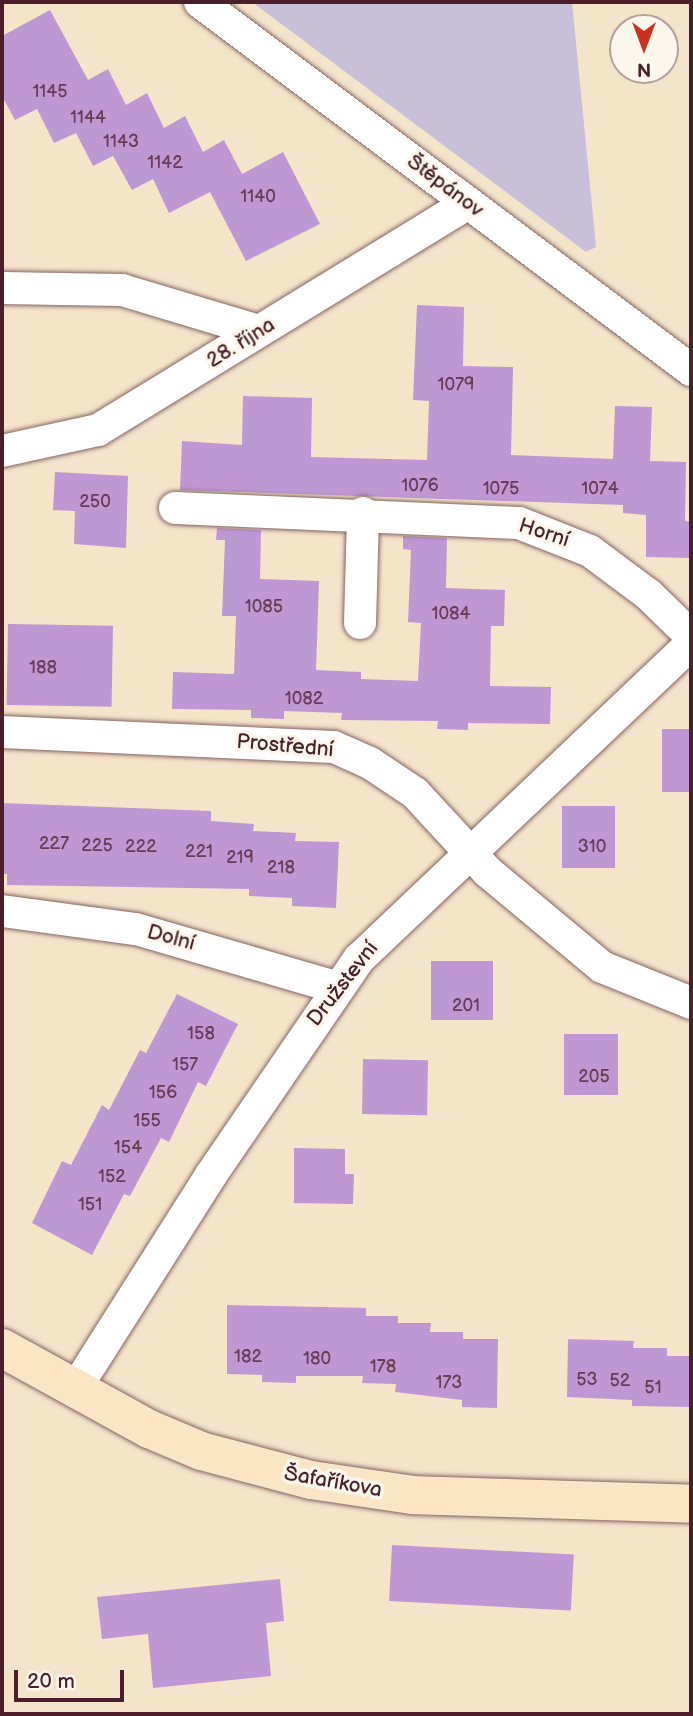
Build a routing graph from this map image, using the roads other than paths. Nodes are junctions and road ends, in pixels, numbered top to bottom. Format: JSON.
{"nodes":[{"id":1,"x":200,"y":2,"type":"edge"},
{"id":2,"x":468,"y":203,"type":"junction"},
{"id":3,"x":2,"y":288,"type":"edge"},
{"id":4,"x":259,"y":331,"type":"junction"},
{"id":5,"x":691,"y":370,"type":"edge"},
{"id":6,"x":2,"y":451,"type":"edge"},
{"id":7,"x":175,"y":508,"type":"dead end"},
{"id":8,"x":363,"y":513,"type":"junction"},
{"id":9,"x":360,"y":624,"type":"dead end"},
{"id":10,"x":691,"y":636,"type":"edge"},
{"id":11,"x":691,"y":644,"type":"edge"},
{"id":12,"x":2,"y":732,"type":"edge"},
{"id":13,"x":469,"y":852,"type":"junction"},
{"id":14,"x":2,"y":911,"type":"edge"},
{"id":15,"x":336,"y":987,"type":"junction"},
{"id":16,"x":691,"y":1003,"type":"edge"},
{"id":17,"x":2,"y":1348,"type":"edge"},
{"id":18,"x":74,"y":1391,"type":"junction"},
{"id":19,"x":691,"y":1504,"type":"edge"}],
"edges":[{"from":1,"to":2,"type":"street","name":"Štěpánov"},
{"from":2,"to":4,"type":"street","name":"28. října"},
{"from":2,"to":5,"type":"street","name":"Štěpánov"},
{"from":3,"to":4,"type":"street"},
{"from":4,"to":6,"type":"street","name":"28. října"},
{"from":7,"to":8,"type":"street","name":"Horní"},
{"from":8,"to":9,"type":"street"},
{"from":8,"to":10,"type":"street","name":"Horní"},
{"from":11,"to":13,"type":"street","name":"Družstevní"},
{"from":12,"to":13,"type":"street","name":"Prostřední"},
{"from":13,"to":15,"type":"street","name":"Družstevní"},
{"from":13,"to":16,"type":"street","name":"Prostřední"},
{"from":14,"to":15,"type":"street","name":"Dolní"},
{"from":15,"to":18,"type":"street","name":"Družstevní"},
{"from":17,"to":18,"type":"street","name":"Šafaříkova"},
{"from":18,"to":19,"type":"street","name":"Šafaříkova"}]}
